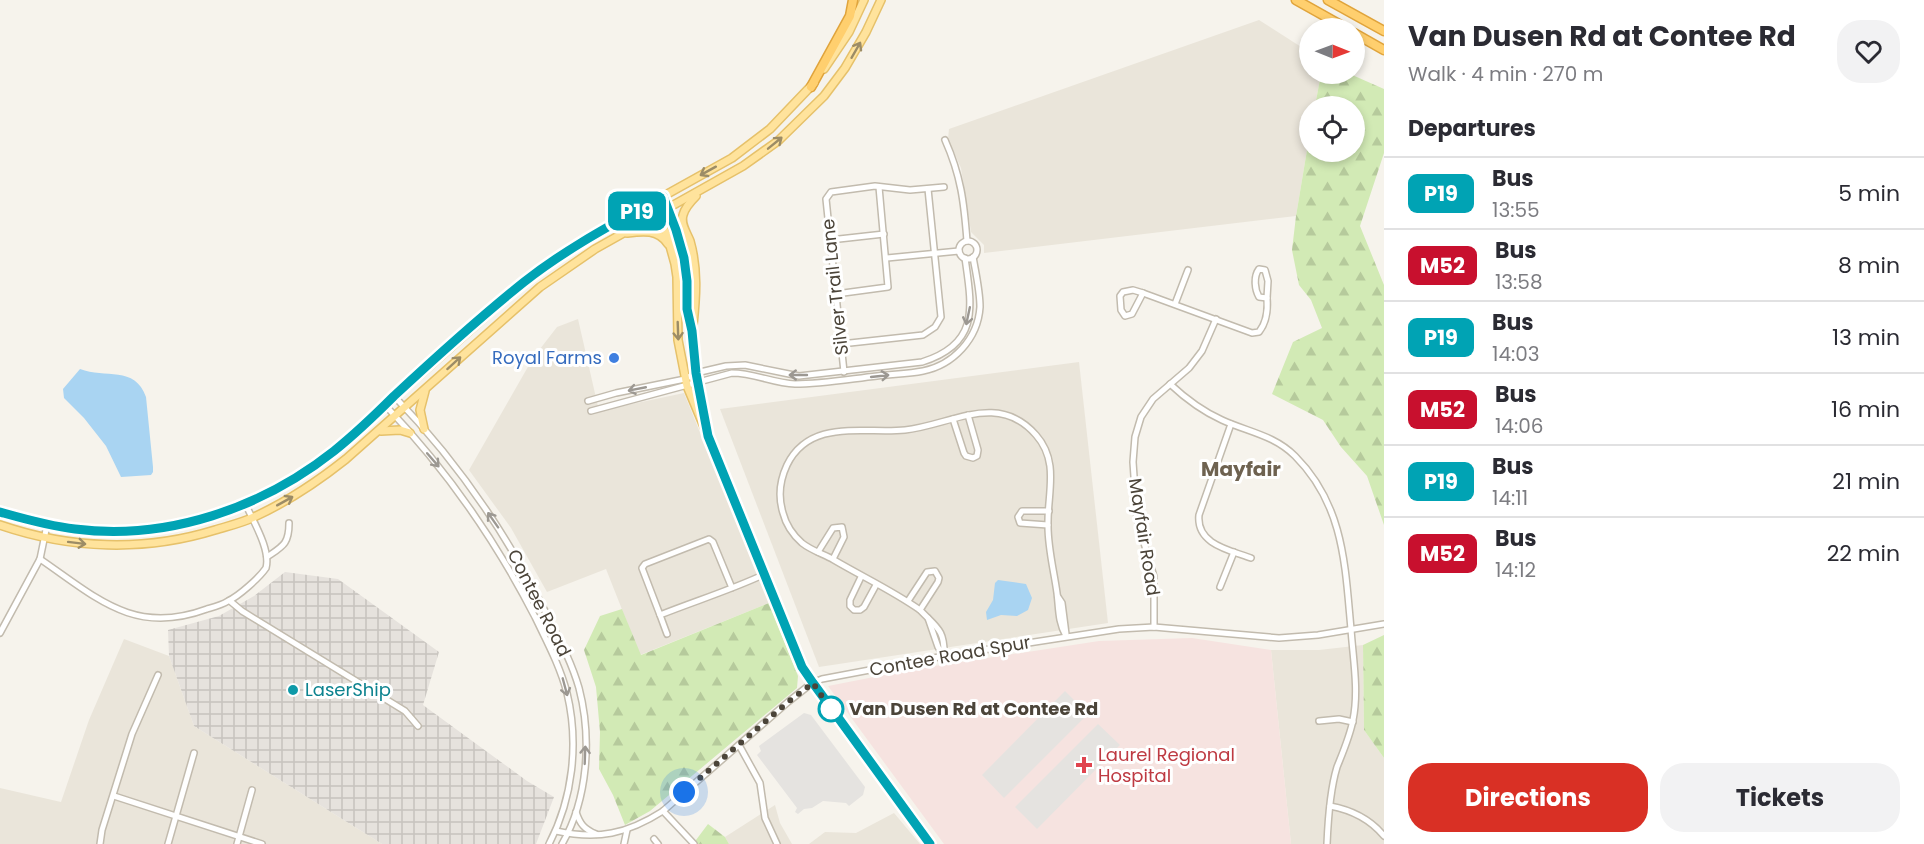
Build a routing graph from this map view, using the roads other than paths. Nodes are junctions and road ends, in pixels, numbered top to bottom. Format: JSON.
{"nodes":[{"id":1,"x":853,"y":0,"type":"edge"},
{"id":2,"x":864,"y":0,"type":"edge"},
{"id":3,"x":881,"y":0,"type":"edge"},
{"id":4,"x":1296,"y":0,"type":"edge"},
{"id":5,"x":1328,"y":0,"type":"edge"},
{"id":6,"x":1328,"y":18,"type":"edge"},
{"id":7,"x":1384,"y":31,"type":"edge"},
{"id":8,"x":1365,"y":39,"type":"edge"},
{"id":9,"x":1384,"y":50,"type":"edge"},
{"id":10,"x":811,"y":87,"type":"junction"},
{"id":11,"x":945,"y":140,"type":"dead end"},
{"id":12,"x":879,"y":187,"type":"junction"},
{"id":13,"x":944,"y":187,"type":"dead end"},
{"id":14,"x":704,"y":188,"type":"junction"},
{"id":15,"x":928,"y":189,"type":"junction"},
{"id":16,"x":663,"y":196,"type":"junction"},
{"id":17,"x":650,"y":203,"type":"junction"},
{"id":18,"x":668,"y":208,"type":"junction"},
{"id":19,"x":656,"y":214,"type":"junction"},
{"id":20,"x":884,"y":234,"type":"junction"},
{"id":21,"x":620,"y":235,"type":"junction"},
{"id":22,"x":830,"y":240,"type":"junction"},
{"id":23,"x":968,"y":241,"type":"junction"},
{"id":24,"x":959,"y":251,"type":"junction"},
{"id":25,"x":672,"y":252,"type":"junction"},
{"id":26,"x":934,"y":253,"type":"junction"},
{"id":27,"x":973,"y":257,"type":"junction"},
{"id":28,"x":887,"y":258,"type":"junction"},
{"id":29,"x":965,"y":258,"type":"junction"},
{"id":30,"x":1188,"y":270,"type":"dead end"},
{"id":31,"x":1143,"y":292,"type":"junction"},
{"id":32,"x":836,"y":294,"type":"junction"},
{"id":33,"x":1267,"y":298,"type":"junction"},
{"id":34,"x":1175,"y":304,"type":"junction"},
{"id":35,"x":1216,"y":319,"type":"junction"},
{"id":36,"x":692,"y":331,"type":"junction"},
{"id":37,"x":841,"y":344,"type":"junction"},
{"id":38,"x":844,"y":371,"type":"junction"},
{"id":39,"x":696,"y":373,"type":"junction"},
{"id":40,"x":845,"y":380,"type":"junction"},
{"id":41,"x":699,"y":382,"type":"junction"},
{"id":42,"x":686,"y":383,"type":"junction"},
{"id":43,"x":1170,"y":384,"type":"junction"},
{"id":44,"x":427,"y":387,"type":"junction"},
{"id":45,"x":616,"y":393,"type":"junction"},
{"id":46,"x":394,"y":396,"type":"junction"},
{"id":47,"x":588,"y":401,"type":"dead end"},
{"id":48,"x":619,"y":403,"type":"junction"},
{"id":49,"x":385,"y":405,"type":"junction"},
{"id":50,"x":405,"y":407,"type":"junction"},
{"id":51,"x":591,"y":411,"type":"dead end"},
{"id":52,"x":968,"y":415,"type":"junction"},
{"id":53,"x":395,"y":416,"type":"junction"},
{"id":54,"x":952,"y":419,"type":"junction"},
{"id":55,"x":1232,"y":424,"type":"junction"},
{"id":56,"x":424,"y":429,"type":"junction"},
{"id":57,"x":375,"y":433,"type":"junction"},
{"id":58,"x":410,"y":433,"type":"junction"},
{"id":59,"x":708,"y":436,"type":"junction"},
{"id":60,"x":246,"y":505,"type":"junction"},
{"id":61,"x":1048,"y":511,"type":"junction"},
{"id":62,"x":0,"y":512,"type":"edge"},
{"id":63,"x":252,"y":518,"type":"junction"},
{"id":64,"x":289,"y":523,"type":"dead end"},
{"id":65,"x":0,"y":525,"type":"edge"},
{"id":66,"x":47,"y":525,"type":"junction"},
{"id":67,"x":1048,"y":525,"type":"junction"},
{"id":68,"x":44,"y":537,"type":"junction"},
{"id":69,"x":818,"y":552,"type":"junction"},
{"id":70,"x":1234,"y":552,"type":"junction"},
{"id":71,"x":267,"y":557,"type":"junction"},
{"id":72,"x":1251,"y":558,"type":"dead end"},
{"id":73,"x":40,"y":559,"type":"junction"},
{"id":74,"x":833,"y":559,"type":"junction"},
{"id":75,"x":765,"y":574,"type":"junction"},
{"id":76,"x":861,"y":577,"type":"junction"},
{"id":77,"x":876,"y":585,"type":"junction"},
{"id":78,"x":1220,"y":587,"type":"dead end"},
{"id":79,"x":732,"y":588,"type":"junction"},
{"id":80,"x":230,"y":601,"type":"junction"},
{"id":81,"x":908,"y":601,"type":"junction"},
{"id":82,"x":921,"y":610,"type":"junction"},
{"id":83,"x":660,"y":615,"type":"junction"},
{"id":84,"x":1384,"y":624,"type":"edge"},
{"id":85,"x":1154,"y":627,"type":"junction"},
{"id":86,"x":1350,"y":629,"type":"junction"},
{"id":87,"x":0,"y":633,"type":"edge"},
{"id":88,"x":667,"y":634,"type":"dead end"},
{"id":89,"x":1066,"y":636,"type":"junction"},
{"id":90,"x":944,"y":656,"type":"junction"},
{"id":91,"x":158,"y":675,"type":"dead end"},
{"id":92,"x":813,"y":683,"type":"junction"},
{"id":93,"x":1319,"y":721,"type":"dead end"},
{"id":94,"x":1353,"y":722,"type":"junction"},
{"id":95,"x":418,"y":726,"type":"dead end"},
{"id":96,"x":739,"y":745,"type":"junction"},
{"id":97,"x":195,"y":753,"type":"dead end"},
{"id":98,"x":252,"y":790,"type":"dead end"},
{"id":99,"x":114,"y":796,"type":"junction"},
{"id":100,"x":1330,"y":806,"type":"junction"},
{"id":101,"x":663,"y":811,"type":"junction"},
{"id":102,"x":576,"y":812,"type":"junction"},
{"id":103,"x":174,"y":817,"type":"junction"},
{"id":104,"x":627,"y":830,"type":"junction"},
{"id":105,"x":556,"y":831,"type":"junction"},
{"id":106,"x":568,"y":833,"type":"junction"},
{"id":107,"x":598,"y":835,"type":"junction"},
{"id":108,"x":238,"y":836,"type":"junction"},
{"id":109,"x":1384,"y":836,"type":"edge"},
{"id":110,"x":654,"y":839,"type":"dead end"},
{"id":111,"x":100,"y":844,"type":"edge"},
{"id":112,"x":168,"y":844,"type":"edge"},
{"id":113,"x":237,"y":844,"type":"edge"},
{"id":114,"x":262,"y":844,"type":"edge"},
{"id":115,"x":549,"y":844,"type":"edge"},
{"id":116,"x":562,"y":844,"type":"edge"},
{"id":117,"x":624,"y":844,"type":"edge"},
{"id":118,"x":658,"y":844,"type":"edge"},
{"id":119,"x":694,"y":844,"type":"edge"},
{"id":120,"x":777,"y":844,"type":"edge"},
{"id":121,"x":930,"y":844,"type":"edge"},
{"id":122,"x":1327,"y":844,"type":"edge"}],
"edges":[{"from":1,"to":10,"type":"highway"},
{"from":2,"to":10,"type":"main road"},
{"from":14,"to":3,"type":"main road","one_way":true},
{"from":4,"to":6,"type":"highway"},
{"from":5,"to":7,"type":"highway"},
{"from":8,"to":9,"type":"highway"},
{"from":10,"to":16,"type":"main road","one_way":true},
{"from":11,"to":23,"type":"street"},
{"from":12,"to":15,"type":"street"},
{"from":12,"to":20,"type":"street"},
{"from":12,"to":22,"type":"street","name":"Silver Trail Lane"},
{"from":13,"to":15,"type":"street"},
{"from":14,"to":18,"type":"main road"},
{"from":14,"to":36,"type":"main road"},
{"from":15,"to":26,"type":"street"},
{"from":16,"to":17,"type":"main road"},
{"from":16,"to":18,"type":"main road"},
{"from":17,"to":19,"type":"main road"},
{"from":17,"to":46,"type":"main road"},
{"from":18,"to":19,"type":"main road"},
{"from":18,"to":36,"type":"main road"},
{"from":19,"to":21,"type":"main road"},
{"from":19,"to":25,"type":"main road"},
{"from":20,"to":22,"type":"street"},
{"from":20,"to":28,"type":"street"},
{"from":21,"to":25,"type":"main road"},
{"from":44,"to":21,"type":"main road","one_way":true},
{"from":22,"to":32,"type":"street","name":"Silver Trail Lane"},
{"from":23,"to":24,"type":"street"},
{"from":23,"to":27,"type":"street"},
{"from":24,"to":26,"type":"street"},
{"from":24,"to":29,"type":"street"},
{"from":25,"to":42,"type":"main road","one_way":true},
{"from":26,"to":28,"type":"street"},
{"from":26,"to":37,"type":"street"},
{"from":27,"to":29,"type":"street"},
{"from":40,"to":27,"type":"street","one_way":true},
{"from":28,"to":32,"type":"street"},
{"from":29,"to":38,"type":"street","one_way":true},
{"from":30,"to":34,"type":"street"},
{"from":31,"to":31,"type":"street"},
{"from":31,"to":34,"type":"street"},
{"from":32,"to":37,"type":"street","name":"Silver Trail Lane"},
{"from":33,"to":33,"type":"street"},
{"from":33,"to":35,"type":"street"},
{"from":34,"to":35,"type":"street"},
{"from":35,"to":43,"type":"street","name":"Mayfair Road"},
{"from":36,"to":39,"type":"main road"},
{"from":37,"to":38,"type":"street","name":"Silver Trail Lane"},
{"from":38,"to":39,"type":"street","one_way":true},
{"from":38,"to":40,"type":"street","name":"Silver Trail Lane"},
{"from":39,"to":41,"type":"main road"},
{"from":39,"to":42,"type":"street"},
{"from":40,"to":41,"type":"street"},
{"from":41,"to":42,"type":"street"},
{"from":41,"to":59,"type":"main road"},
{"from":42,"to":45,"type":"street","one_way":true},
{"from":42,"to":48,"type":"street"},
{"from":42,"to":59,"type":"main road"},
{"from":43,"to":55,"type":"street"},
{"from":43,"to":85,"type":"street","name":"Mayfair Road"},
{"from":44,"to":50,"type":"main road"},
{"from":44,"to":56,"type":"main road"},
{"from":45,"to":47,"type":"street"},
{"from":45,"to":48,"type":"street"},
{"from":46,"to":49,"type":"main road"},
{"from":46,"to":50,"type":"street","name":"Contee Road"},
{"from":48,"to":51,"type":"street"},
{"from":49,"to":53,"type":"street","name":"Contee Road"},
{"from":49,"to":60,"type":"main road"},
{"from":50,"to":53,"type":"main road"},
{"from":50,"to":56,"type":"street","name":"Contee Road"},
{"from":52,"to":54,"type":"street"},
{"from":52,"to":54,"type":"street"},
{"from":52,"to":61,"type":"street"},
{"from":53,"to":57,"type":"main road"},
{"from":53,"to":58,"type":"street","name":"Contee Road"},
{"from":54,"to":69,"type":"street"},
{"from":55,"to":70,"type":"street"},
{"from":55,"to":86,"type":"street"},
{"from":102,"to":56,"type":"street","name":"Contee Road","one_way":true},
{"from":57,"to":58,"type":"main road"},
{"from":63,"to":57,"type":"main road","one_way":true},
{"from":58,"to":105,"type":"street","name":"Contee Road","one_way":true},
{"from":59,"to":75,"type":"main road"},
{"from":60,"to":63,"type":"street"},
{"from":60,"to":66,"type":"main road"},
{"from":61,"to":67,"type":"street"},
{"from":61,"to":67,"type":"street"},
{"from":62,"to":66,"type":"main road"},
{"from":68,"to":63,"type":"main road","one_way":true},
{"from":63,"to":71,"type":"street"},
{"from":64,"to":71,"type":"street"},
{"from":65,"to":68,"type":"main road"},
{"from":66,"to":68,"type":"street"},
{"from":67,"to":89,"type":"street"},
{"from":68,"to":73,"type":"street"},
{"from":69,"to":74,"type":"street"},
{"from":69,"to":74,"type":"street"},
{"from":70,"to":72,"type":"street"},
{"from":70,"to":78,"type":"street"},
{"from":71,"to":80,"type":"street"},
{"from":73,"to":80,"type":"street"},
{"from":73,"to":87,"type":"street"},
{"from":74,"to":76,"type":"street"},
{"from":75,"to":79,"type":"street"},
{"from":75,"to":92,"type":"main road"},
{"from":76,"to":77,"type":"street"},
{"from":76,"to":77,"type":"street"},
{"from":77,"to":81,"type":"street"},
{"from":79,"to":83,"type":"street"},
{"from":79,"to":83,"type":"street"},
{"from":80,"to":95,"type":"street"},
{"from":81,"to":82,"type":"street"},
{"from":81,"to":82,"type":"street"},
{"from":82,"to":90,"type":"street"},
{"from":83,"to":88,"type":"street"},
{"from":84,"to":86,"type":"street","name":"Contee Road Spur"},
{"from":85,"to":86,"type":"street","name":"Contee Road Spur"},
{"from":85,"to":89,"type":"street","name":"Contee Road Spur"},
{"from":86,"to":94,"type":"street"},
{"from":89,"to":90,"type":"street","name":"Contee Road Spur"},
{"from":90,"to":92,"type":"street","name":"Contee Road Spur"},
{"from":91,"to":99,"type":"street"},
{"from":92,"to":96,"type":"street","name":"Contee Road Spur"},
{"from":92,"to":121,"type":"main road"},
{"from":93,"to":94,"type":"street"},
{"from":94,"to":100,"type":"street"},
{"from":96,"to":101,"type":"street","name":"Contee Road Spur"},
{"from":96,"to":120,"type":"street"},
{"from":97,"to":103,"type":"street"},
{"from":98,"to":108,"type":"street"},
{"from":99,"to":103,"type":"street"},
{"from":99,"to":111,"type":"street"},
{"from":100,"to":109,"type":"street"},
{"from":100,"to":122,"type":"street"},
{"from":101,"to":104,"type":"street","name":"Contee Road Spur"},
{"from":101,"to":119,"type":"street"},
{"from":102,"to":106,"type":"street","name":"Contee Road"},
{"from":102,"to":107,"type":"street"},
{"from":103,"to":108,"type":"street"},
{"from":103,"to":112,"type":"street"},
{"from":104,"to":107,"type":"street","name":"Contee Road Spur"},
{"from":104,"to":117,"type":"street"},
{"from":105,"to":106,"type":"street","name":"Contee Road Spur"},
{"from":105,"to":115,"type":"street","name":"Contee Road"},
{"from":106,"to":107,"type":"street","name":"Contee Road Spur"},
{"from":106,"to":116,"type":"street","name":"Contee Road"},
{"from":108,"to":113,"type":"street"},
{"from":108,"to":114,"type":"street"},
{"from":110,"to":118,"type":"street"}]}
